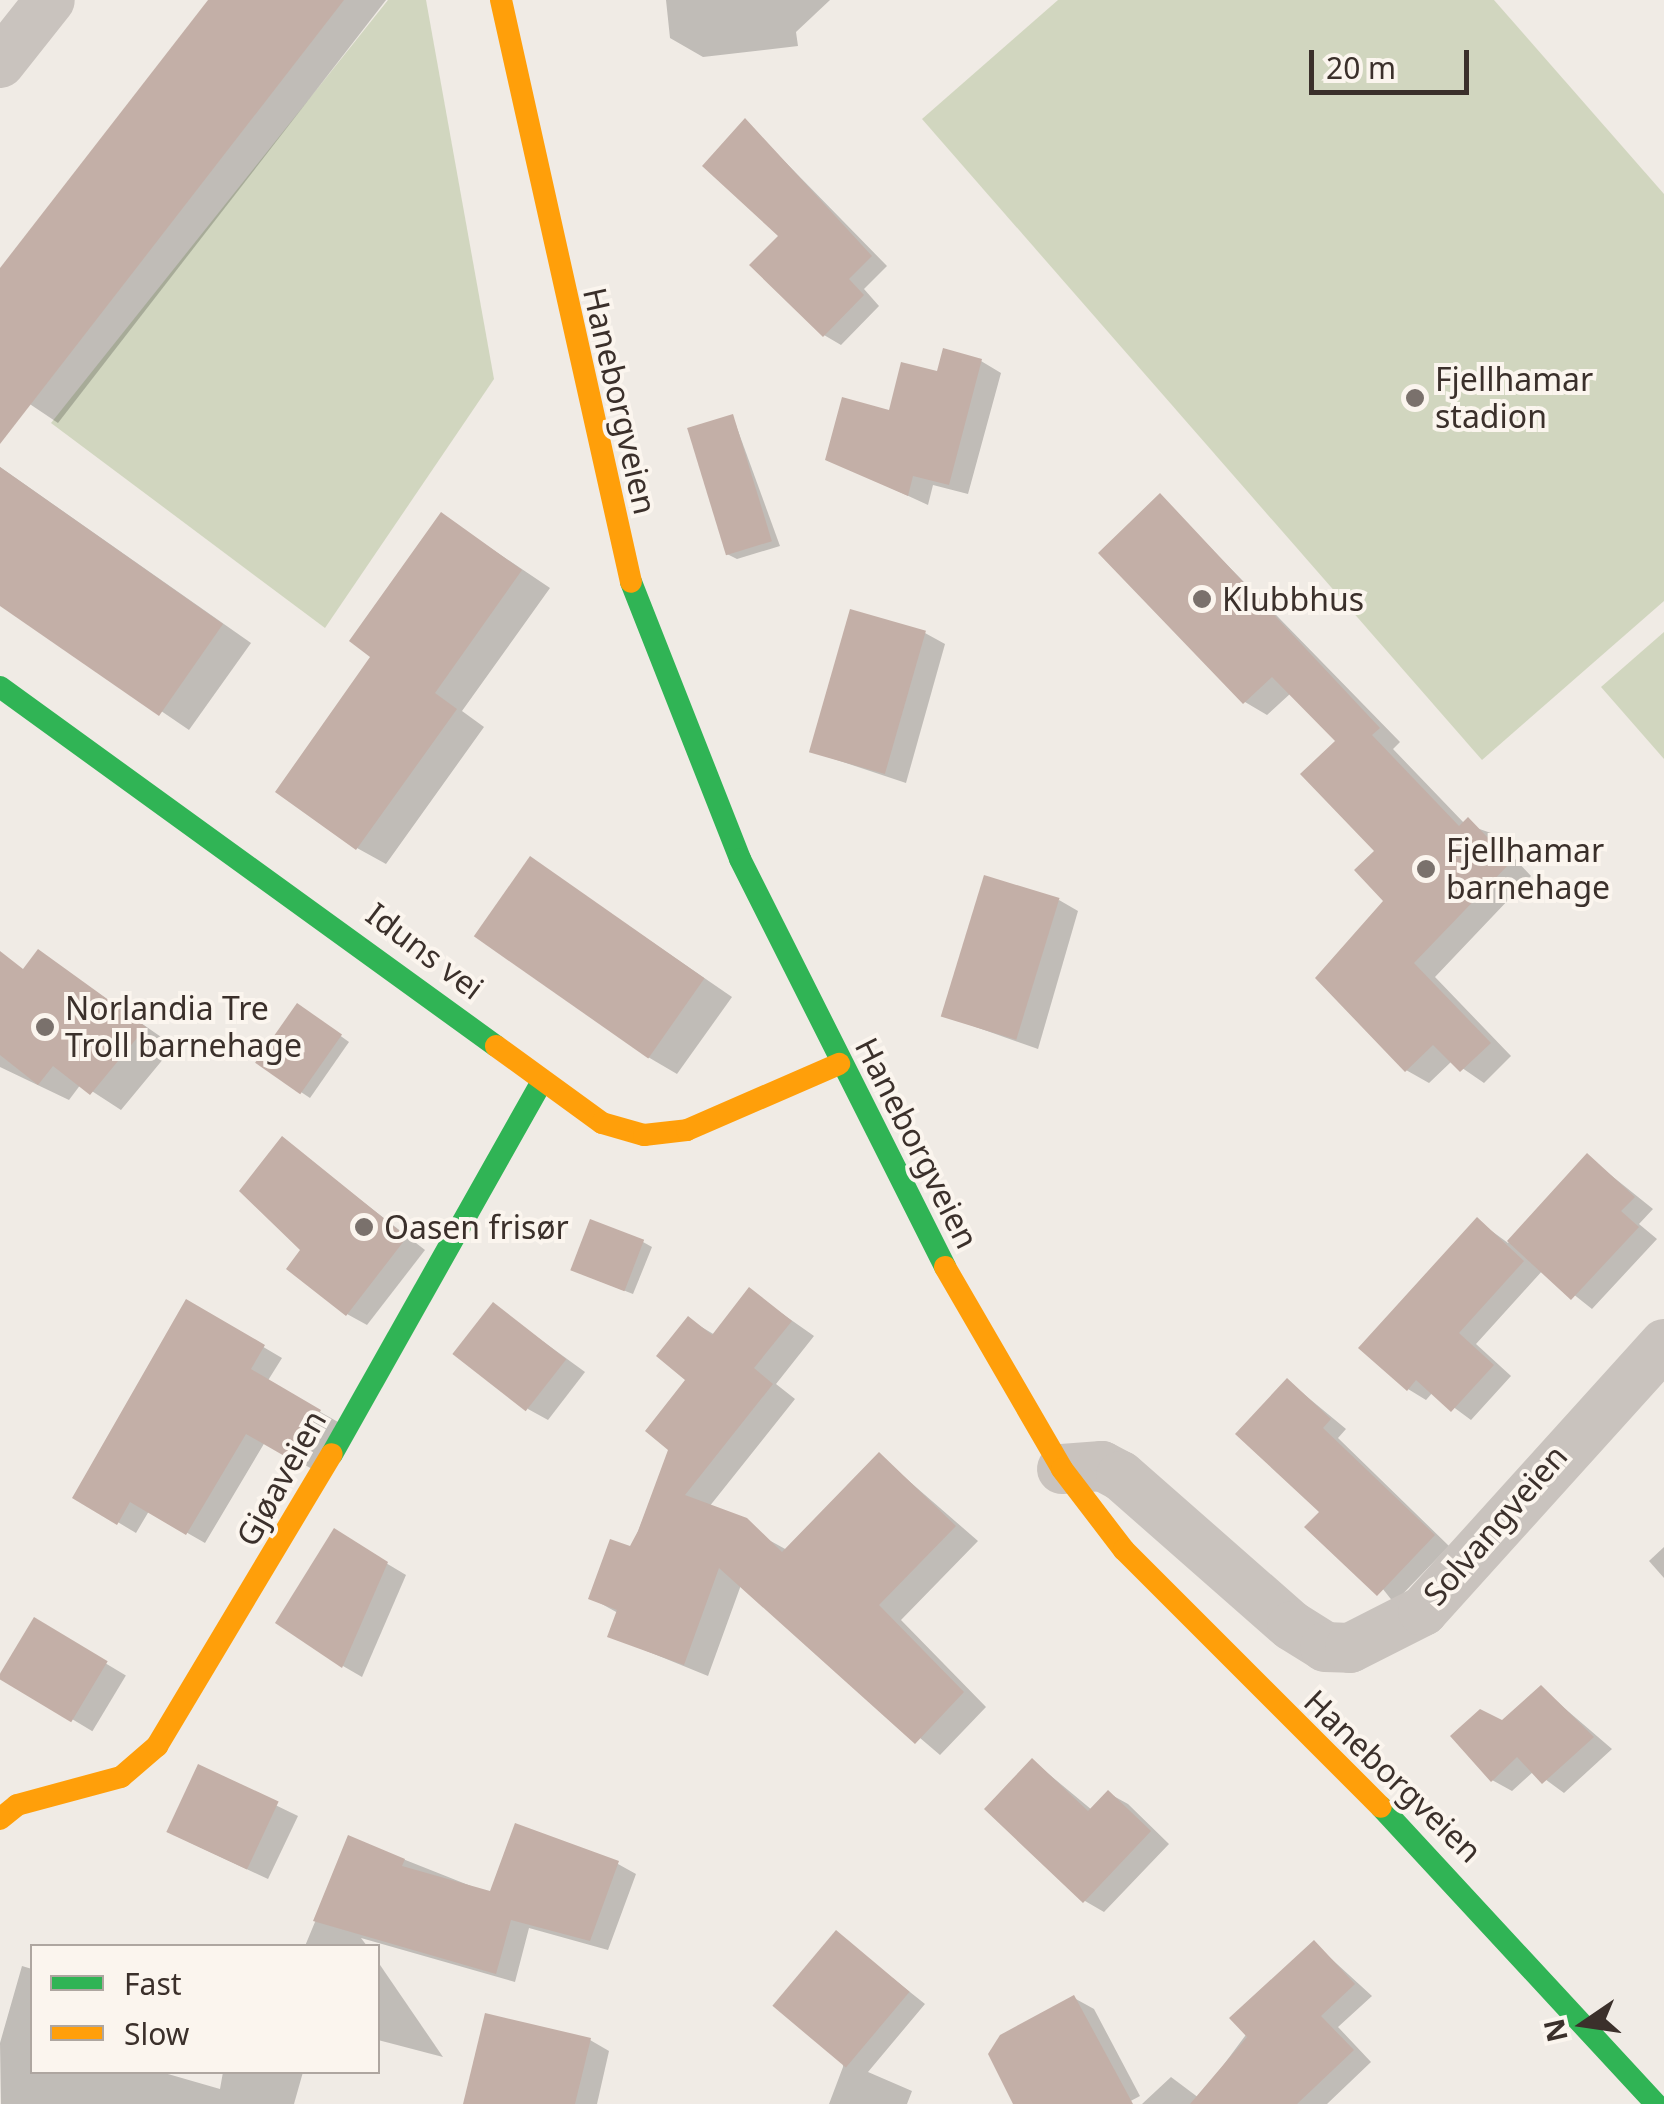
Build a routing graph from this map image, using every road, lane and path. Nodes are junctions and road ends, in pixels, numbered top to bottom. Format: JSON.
{"nodes":[{"id":1,"x":50,"y":0,"type":"edge"},
{"id":2,"x":501,"y":0,"type":"edge"},
{"id":3,"x":0,"y":63,"type":"edge"},
{"id":4,"x":0,"y":688,"type":"edge"},
{"id":5,"x":839,"y":1064,"type":"junction"},
{"id":6,"x":541,"y":1083,"type":"junction"},
{"id":7,"x":1664,"y":1344,"type":"edge"},
{"id":8,"x":1062,"y":1469,"type":"junction"},
{"id":9,"x":0,"y":1819,"type":"edge"},
{"id":10,"x":1656,"y":2104,"type":"edge"}],
"edges":[{"from":1,"to":3,"type":"street"},
{"from":2,"to":5,"type":"street","name":"Haneborgveien"},
{"from":4,"to":6,"type":"street","name":"Iduns vei"},
{"from":5,"to":6,"type":"street","name":"Iduns vei"},
{"from":5,"to":8,"type":"street","name":"Haneborgveien"},
{"from":6,"to":9,"type":"street","name":"Gjøaveien"},
{"from":7,"to":8,"type":"street","name":"Solvangveien"},
{"from":8,"to":10,"type":"street","name":"Haneborgveien"}]}
